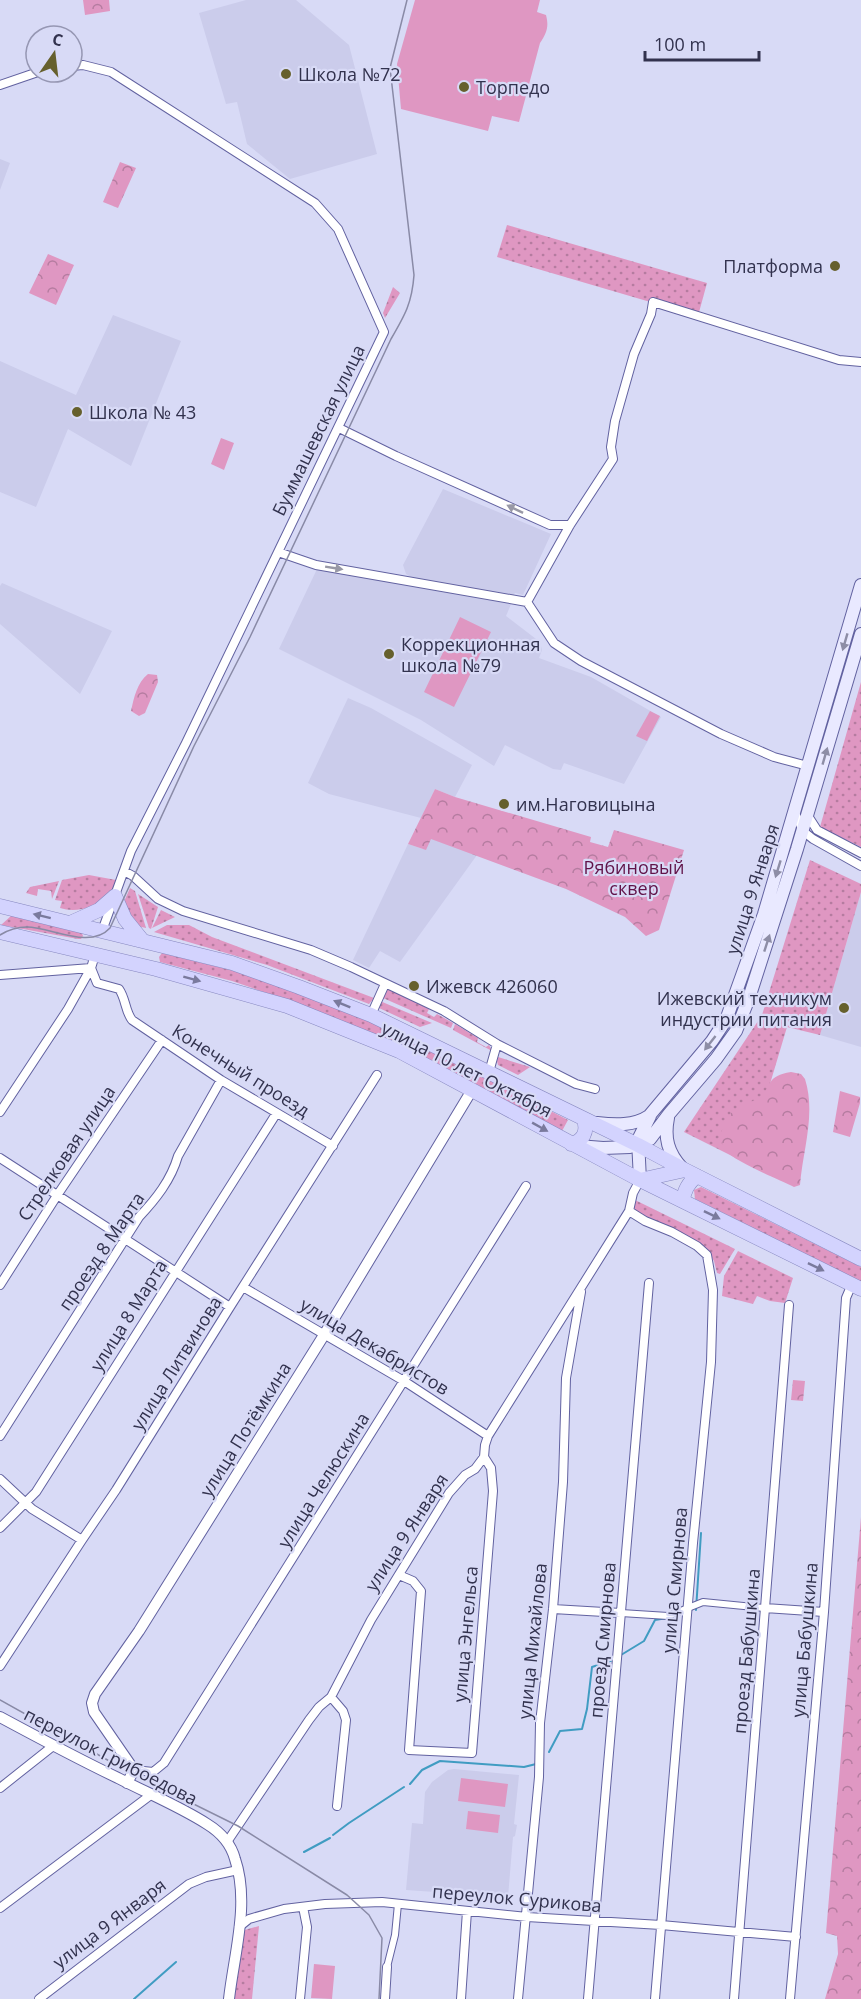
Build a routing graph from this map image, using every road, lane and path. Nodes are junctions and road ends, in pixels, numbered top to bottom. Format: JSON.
{"nodes":[{"id":1,"x":84,"y":65,"type":"edge"},
{"id":2,"x":24,"y":77,"type":"edge"},
{"id":3,"x":0,"y":85,"type":"edge"},
{"id":4,"x":861,"y":362,"type":"edge"},
{"id":5,"x":339,"y":428,"type":"junction"},
{"id":6,"x":570,"y":525,"type":"junction"},
{"id":7,"x":278,"y":552,"type":"junction"},
{"id":8,"x":861,"y":585,"type":"edge"},
{"id":9,"x":527,"y":602,"type":"junction"},
{"id":10,"x":861,"y":634,"type":"edge"},
{"id":11,"x":808,"y":766,"type":"junction"},
{"id":12,"x":795,"y":813,"type":"junction"},
{"id":13,"x":807,"y":816,"type":"junction"},
{"id":14,"x":817,"y":830,"type":"junction"},
{"id":15,"x":808,"y":835,"type":"junction"},
{"id":16,"x":786,"y":841,"type":"junction"},
{"id":17,"x":861,"y":853,"type":"edge"},
{"id":18,"x":861,"y":866,"type":"edge"},
{"id":19,"x":124,"y":871,"type":"junction"},
{"id":20,"x":115,"y":896,"type":"junction"},
{"id":21,"x":0,"y":906,"type":"edge"},
{"id":22,"x":70,"y":923,"type":"junction"},
{"id":23,"x":102,"y":931,"type":"junction"},
{"id":24,"x":4,"y":936,"type":"edge"},
{"id":25,"x":142,"y":940,"type":"junction"},
{"id":26,"x":169,"y":947,"type":"junction"},
{"id":27,"x":79,"y":951,"type":"junction"},
{"id":28,"x":93,"y":961,"type":"junction"},
{"id":29,"x":156,"y":969,"type":"junction"},
{"id":30,"x":0,"y":975,"type":"edge"},
{"id":31,"x":385,"y":984,"type":"junction"},
{"id":32,"x":371,"y":1015,"type":"junction"},
{"id":33,"x":162,"y":1040,"type":"junction"},
{"id":34,"x":497,"y":1044,"type":"junction"},
{"id":35,"x":489,"y":1072,"type":"junction"},
{"id":36,"x":377,"y":1075,"type":"dead end"},
{"id":37,"x":221,"y":1080,"type":"junction"},
{"id":38,"x":595,"y":1089,"type":"dead end"},
{"id":39,"x":472,"y":1090,"type":"junction"},
{"id":40,"x":0,"y":1112,"type":"edge"},
{"id":41,"x":652,"y":1112,"type":"junction"},
{"id":42,"x":276,"y":1114,"type":"junction"},
{"id":43,"x":669,"y":1114,"type":"junction"},
{"id":44,"x":584,"y":1120,"type":"junction"},
{"id":45,"x":571,"y":1144,"type":"junction"},
{"id":46,"x":638,"y":1144,"type":"junction"},
{"id":47,"x":333,"y":1146,"type":"junction"},
{"id":48,"x":0,"y":1158,"type":"edge"},
{"id":49,"x":691,"y":1173,"type":"junction"},
{"id":50,"x":640,"y":1180,"type":"junction"},
{"id":51,"x":526,"y":1186,"type":"dead end"},
{"id":52,"x":58,"y":1194,"type":"junction"},
{"id":53,"x":683,"y":1201,"type":"junction"},
{"id":54,"x":629,"y":1211,"type":"junction"},
{"id":55,"x":124,"y":1240,"type":"junction"},
{"id":56,"x":861,"y":1259,"type":"edge"},
{"id":57,"x":174,"y":1272,"type":"junction"},
{"id":58,"x":649,"y":1283,"type":"dead end"},
{"id":59,"x":0,"y":1285,"type":"edge"},
{"id":60,"x":582,"y":1286,"type":"junction"},
{"id":61,"x":243,"y":1287,"type":"junction"},
{"id":62,"x":857,"y":1287,"type":"edge"},
{"id":63,"x":789,"y":1305,"type":"dead end"},
{"id":64,"x":230,"y":1307,"type":"junction"},
{"id":65,"x":324,"y":1335,"type":"junction"},
{"id":66,"x":405,"y":1381,"type":"junction"},
{"id":67,"x":0,"y":1436,"type":"edge"},
{"id":68,"x":488,"y":1436,"type":"junction"},
{"id":69,"x":484,"y":1457,"type":"junction"},
{"id":70,"x":0,"y":1479,"type":"edge"},
{"id":71,"x":26,"y":1501,"type":"junction"},
{"id":72,"x":0,"y":1528,"type":"edge"},
{"id":73,"x":82,"y":1540,"type":"junction"},
{"id":74,"x":399,"y":1575,"type":"junction"},
{"id":75,"x":688,"y":1608,"type":"junction"},
{"id":76,"x":765,"y":1608,"type":"junction"},
{"id":77,"x":553,"y":1609,"type":"junction"},
{"id":78,"x":824,"y":1612,"type":"junction"},
{"id":79,"x":621,"y":1613,"type":"junction"},
{"id":80,"x":0,"y":1666,"type":"edge"},
{"id":81,"x":331,"y":1697,"type":"junction"},
{"id":82,"x":0,"y":1717,"type":"edge"},
{"id":83,"x":53,"y":1746,"type":"junction"},
{"id":84,"x":134,"y":1770,"type":"junction"},
{"id":85,"x":127,"y":1783,"type":"junction"},
{"id":86,"x":0,"y":1788,"type":"edge"},
{"id":87,"x":152,"y":1794,"type":"junction"},
{"id":88,"x":338,"y":1806,"type":"dead end"},
{"id":89,"x":226,"y":1842,"type":"junction"},
{"id":90,"x":238,"y":1870,"type":"junction"},
{"id":91,"x":398,"y":1904,"type":"junction"},
{"id":92,"x":303,"y":1907,"type":"junction"},
{"id":93,"x":0,"y":1908,"type":"edge"},
{"id":94,"x":468,"y":1911,"type":"junction"},
{"id":95,"x":527,"y":1917,"type":"junction"},
{"id":96,"x":596,"y":1921,"type":"junction"},
{"id":97,"x":661,"y":1925,"type":"junction"},
{"id":98,"x":239,"y":1927,"type":"junction"},
{"id":99,"x":741,"y":1932,"type":"junction"},
{"id":100,"x":796,"y":1937,"type":"junction"},
{"id":101,"x":387,"y":1967,"type":"joint"},
{"id":102,"x":39,"y":1999,"type":"edge"},
{"id":103,"x":229,"y":1999,"type":"edge"},
{"id":104,"x":300,"y":1999,"type":"edge"},
{"id":105,"x":386,"y":1999,"type":"edge"},
{"id":106,"x":461,"y":1999,"type":"edge"},
{"id":107,"x":518,"y":1999,"type":"edge"},
{"id":108,"x":588,"y":1999,"type":"edge"},
{"id":109,"x":655,"y":1999,"type":"edge"},
{"id":110,"x":734,"y":1999,"type":"edge"},
{"id":111,"x":790,"y":1999,"type":"edge"}],
"edges":[{"from":1,"to":5,"type":"street","name":"Буммашевская улица"},
{"from":2,"to":3,"type":"street"},
{"from":4,"to":6,"type":"street"},
{"from":6,"to":5,"type":"street","one_way":true},
{"from":5,"to":7,"type":"street","name":"Буммашевская улица"},
{"from":6,"to":9,"type":"street"},
{"from":7,"to":9,"type":"street","one_way":true},
{"from":7,"to":19,"type":"street","name":"Буммашевская улица"},
{"from":8,"to":11,"type":"main road","name":"улица 9 Января","one_way":true},
{"from":9,"to":11,"type":"street"},
{"from":13,"to":10,"type":"main road","name":"улица 9 Января","one_way":true},
{"from":11,"to":12,"type":"main road","name":"улица 9 Января"},
{"from":12,"to":15,"type":"street"},
{"from":12,"to":16,"type":"main road","name":"улица 9 Января"},
{"from":13,"to":14,"type":"street"},
{"from":13,"to":15,"type":"main road","name":"улица 9 Января"},
{"from":14,"to":15,"type":"street"},
{"from":14,"to":17,"type":"street"},
{"from":15,"to":16,"type":"street"},
{"from":15,"to":18,"type":"street"},
{"from":43,"to":15,"type":"main road","name":"улица 9 Января","one_way":true},
{"from":16,"to":41,"type":"main road","name":"улица 9 Января","one_way":true},
{"from":19,"to":20,"type":"street","name":"Буммашевская улица"},
{"from":19,"to":31,"type":"street"},
{"from":20,"to":22,"type":"main road"},
{"from":20,"to":23,"type":"street","name":"Буммашевская улица"},
{"from":20,"to":25,"type":"main road"},
{"from":22,"to":21,"type":"main road","name":"улица 10 лет Октября","one_way":true},
{"from":22,"to":23,"type":"main road","name":"улица 10 лет Октября"},
{"from":23,"to":25,"type":"main road","name":"улица 10 лет Октября"},
{"from":23,"to":27,"type":"main road"},
{"from":24,"to":27,"type":"main road","name":"улица 10 лет Октября"},
{"from":25,"to":26,"type":"main road","name":"улица 10 лет Октября"},
{"from":26,"to":29,"type":"main road"},
{"from":32,"to":26,"type":"main road","name":"улица 10 лет Октября","one_way":true},
{"from":27,"to":28,"type":"main road","name":"улица 10 лет Октября"},
{"from":28,"to":29,"type":"main road","name":"улица 10 лет Октября"},
{"from":28,"to":30,"type":"street"},
{"from":28,"to":33,"type":"street","name":"Конечный проезд"},
{"from":28,"to":40,"type":"street"},
{"from":29,"to":39,"type":"main road","name":"улица 10 лет Октября","one_way":true},
{"from":31,"to":32,"type":"street"},
{"from":31,"to":34,"type":"street"},
{"from":32,"to":35,"type":"main road","name":"улица 10 лет Октября"},
{"from":33,"to":37,"type":"street","name":"Конечный проезд"},
{"from":33,"to":52,"type":"street","name":"Стрелковая улица"},
{"from":34,"to":35,"type":"street"},
{"from":34,"to":38,"type":"street"},
{"from":35,"to":44,"type":"main road","name":"улица 10 лет Октября"},
{"from":36,"to":47,"type":"street","name":"улица Литвинова"},
{"from":37,"to":42,"type":"street","name":"Конечный проезд"},
{"from":37,"to":55,"type":"street","name":"проезд 8 Марта"},
{"from":39,"to":45,"type":"main road","name":"улица 10 лет Октября","one_way":true},
{"from":39,"to":65,"type":"street","name":"улица Потёмкина"},
{"from":41,"to":44,"type":"main road","name":"улица 9 Января"},
{"from":41,"to":46,"type":"main road"},
{"from":42,"to":47,"type":"street","name":"Конечный проезд"},
{"from":42,"to":57,"type":"street","name":"улица 8 Марта"},
{"from":43,"to":46,"type":"main road","name":"улица 9 Января"},
{"from":43,"to":49,"type":"main road"},
{"from":44,"to":45,"type":"main road"},
{"from":44,"to":46,"type":"main road","name":"улица 10 лет Октября"},
{"from":45,"to":46,"type":"main road"},
{"from":45,"to":50,"type":"main road","name":"улица 10 лет Октября"},
{"from":46,"to":49,"type":"main road","name":"улица 10 лет Октября"},
{"from":46,"to":50,"type":"main road"},
{"from":47,"to":61,"type":"street","name":"улица Литвинова"},
{"from":48,"to":52,"type":"street"},
{"from":49,"to":50,"type":"main road"},
{"from":49,"to":53,"type":"main road"},
{"from":49,"to":56,"type":"main road","name":"улица 10 лет Октября"},
{"from":50,"to":53,"type":"main road","name":"улица 10 лет Октября"},
{"from":50,"to":54,"type":"street"},
{"from":51,"to":66,"type":"street","name":"улица Челюскина"},
{"from":52,"to":55,"type":"street"},
{"from":52,"to":59,"type":"street","name":"Стрелковая улица"},
{"from":53,"to":62,"type":"main road","name":"улица 10 лет Октября","one_way":true},
{"from":54,"to":60,"type":"street"},
{"from":54,"to":75,"type":"street","name":"улица Смирнова"},
{"from":55,"to":57,"type":"street"},
{"from":55,"to":67,"type":"street","name":"проезд 8 Марта"},
{"from":57,"to":64,"type":"street"},
{"from":57,"to":71,"type":"street","name":"улица 8 Марта"},
{"from":58,"to":79,"type":"street","name":"проезд Смирнова"},
{"from":60,"to":68,"type":"street"},
{"from":60,"to":77,"type":"street","name":"улица Михайлова"},
{"from":61,"to":64,"type":"street","name":"улица Литвинова"},
{"from":61,"to":65,"type":"street","name":"улица Декабристов"},
{"from":62,"to":78,"type":"street","name":"улица Бабушкина"},
{"from":63,"to":76,"type":"street","name":"проезд Бабушкина"},
{"from":64,"to":73,"type":"street","name":"улица Литвинова"},
{"from":65,"to":66,"type":"street","name":"улица Декабристов"},
{"from":65,"to":84,"type":"street","name":"улица Потёмкина"},
{"from":66,"to":68,"type":"street","name":"улица Декабристов"},
{"from":66,"to":84,"type":"street","name":"улица Челюскина"},
{"from":68,"to":69,"type":"street"},
{"from":69,"to":74,"type":"street","name":"улица 9 Января"},
{"from":69,"to":74,"type":"street","name":"улица Энгельса"},
{"from":70,"to":71,"type":"street"},
{"from":71,"to":72,"type":"street","name":"улица 8 Марта"},
{"from":71,"to":73,"type":"street"},
{"from":73,"to":80,"type":"street","name":"улица Литвинова"},
{"from":74,"to":81,"type":"street","name":"улица 9 Января"},
{"from":75,"to":76,"type":"street"},
{"from":75,"to":79,"type":"street"},
{"from":75,"to":97,"type":"street","name":"улица Смирнова"},
{"from":76,"to":78,"type":"street"},
{"from":76,"to":99,"type":"street","name":"проезд Бабушкина"},
{"from":77,"to":79,"type":"street"},
{"from":77,"to":95,"type":"street","name":"улица Михайлова"},
{"from":78,"to":100,"type":"street","name":"улица Бабушкина"},
{"from":79,"to":96,"type":"street","name":"проезд Смирнова"},
{"from":81,"to":88,"type":"street"},
{"from":81,"to":89,"type":"street","name":"улица 9 Января"},
{"from":82,"to":83,"type":"street","name":"переулок Грибоедова"},
{"from":83,"to":85,"type":"street","name":"переулок Грибоедова"},
{"from":83,"to":86,"type":"street"},
{"from":84,"to":85,"type":"street"},
{"from":85,"to":87,"type":"street","name":"переулок Грибоедова"},
{"from":87,"to":89,"type":"street","name":"переулок Грибоедова"},
{"from":87,"to":93,"type":"street"},
{"from":89,"to":90,"type":"street"},
{"from":90,"to":98,"type":"street"},
{"from":90,"to":102,"type":"street","name":"улица 9 Января"},
{"from":91,"to":92,"type":"street","name":"переулок Сурикова"},
{"from":91,"to":94,"type":"street","name":"переулок Сурикова"},
{"from":91,"to":101,"type":"street"},
{"from":92,"to":98,"type":"street","name":"переулок Сурикова"},
{"from":92,"to":104,"type":"street"},
{"from":94,"to":95,"type":"street","name":"переулок Сурикова"},
{"from":94,"to":106,"type":"street"},
{"from":95,"to":96,"type":"street","name":"переулок Сурикова"},
{"from":95,"to":107,"type":"street","name":"улица Михайлова"},
{"from":96,"to":97,"type":"street","name":"переулок Сурикова"},
{"from":96,"to":108,"type":"street","name":"проезд Смирнова"},
{"from":97,"to":99,"type":"street","name":"переулок Сурикова"},
{"from":97,"to":109,"type":"street","name":"улица Смирнова"},
{"from":98,"to":103,"type":"street"},
{"from":99,"to":100,"type":"street","name":"переулок Сурикова"},
{"from":99,"to":110,"type":"street","name":"проезд Бабушкина"},
{"from":100,"to":111,"type":"street","name":"улица Бабушкина"},
{"from":101,"to":105,"type":"street"}]}
